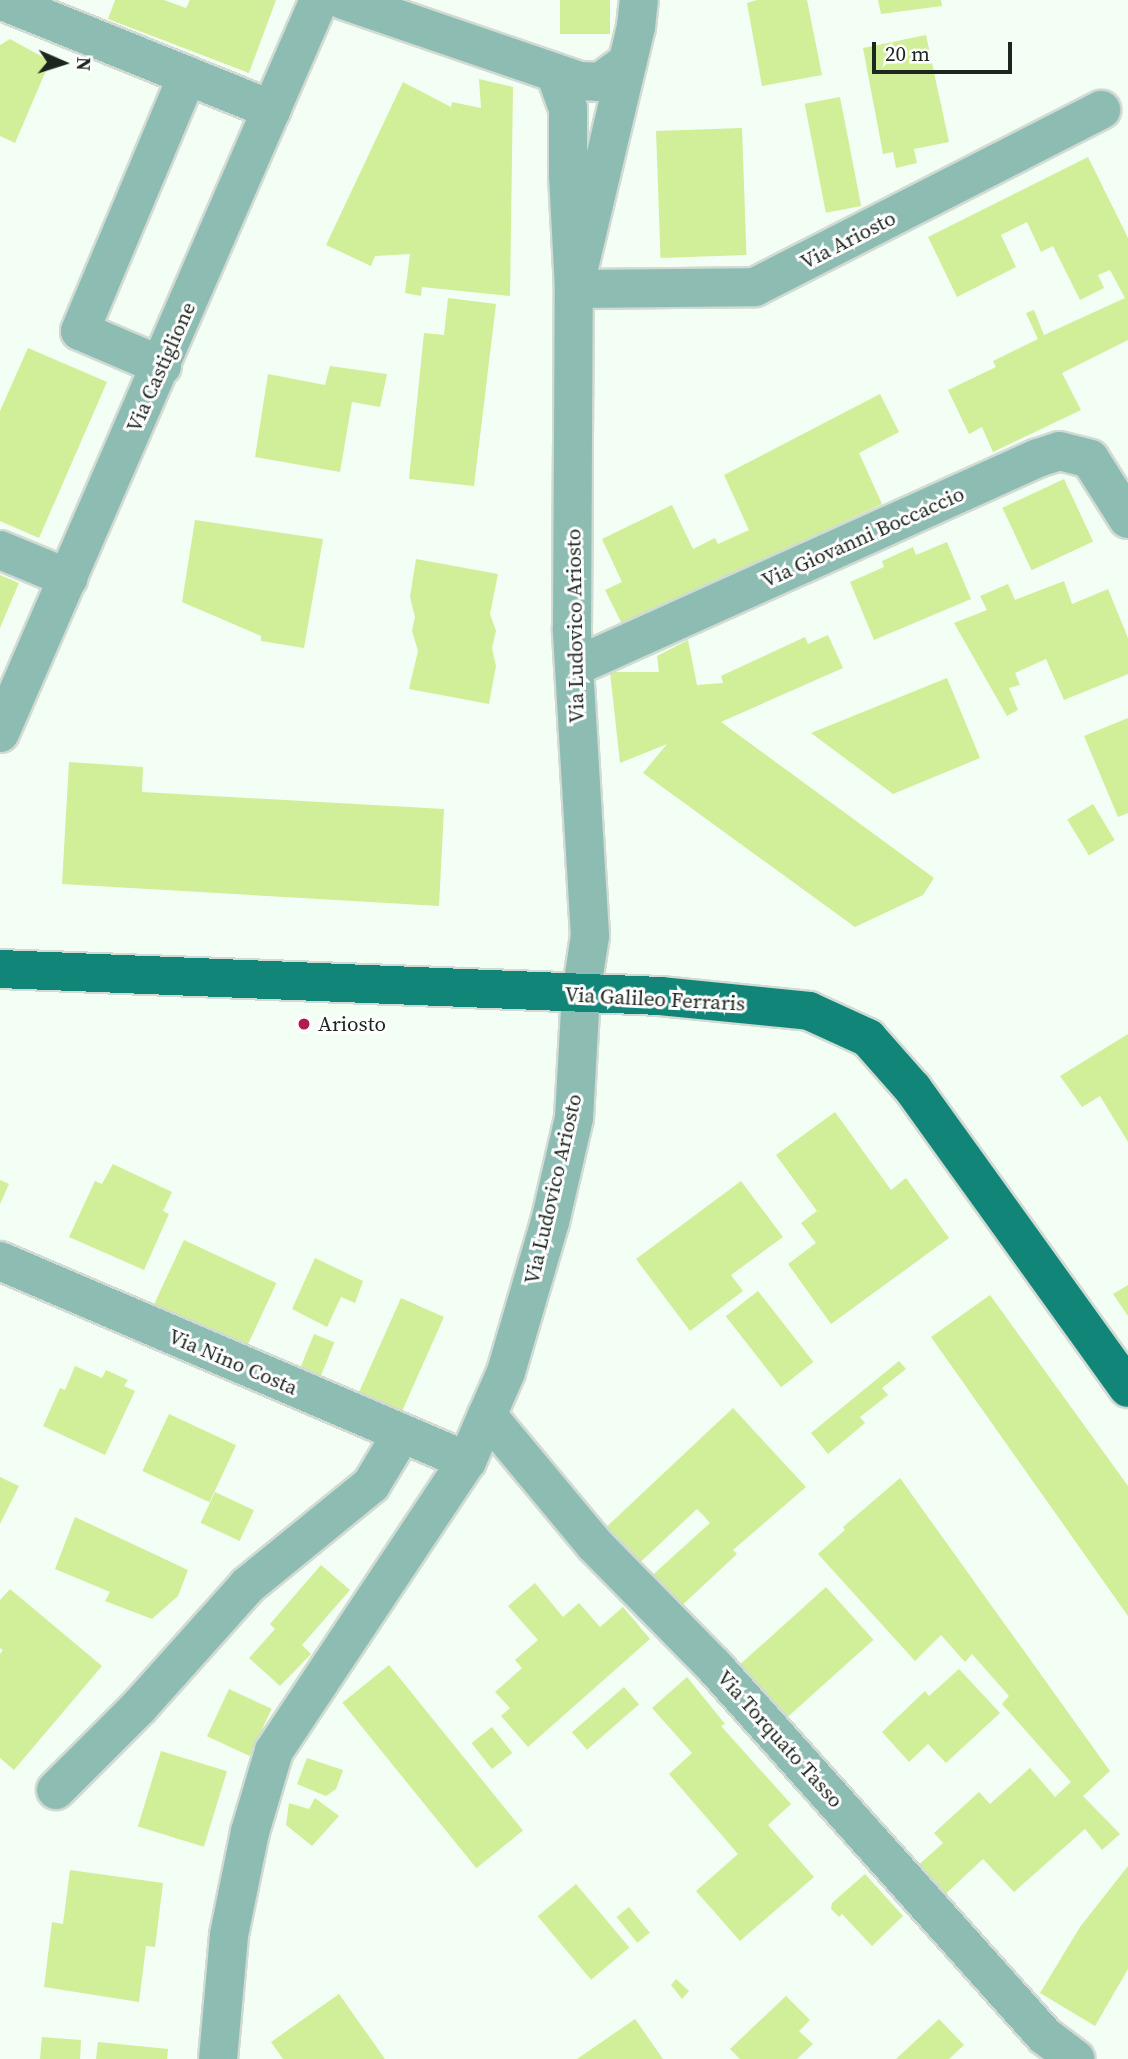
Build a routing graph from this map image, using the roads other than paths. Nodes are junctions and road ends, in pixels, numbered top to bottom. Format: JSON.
{"nodes":[{"id":1,"x":0,"y":0,"type":"edge"},
{"id":2,"x":319,"y":0,"type":"edge"},
{"id":3,"x":343,"y":0,"type":"edge"},
{"id":4,"x":639,"y":0,"type":"edge"},
{"id":5,"x":628,"y":62,"type":"junction"},
{"id":6,"x":555,"y":73,"type":"junction"},
{"id":7,"x":187,"y":76,"type":"junction"},
{"id":8,"x":272,"y":110,"type":"junction"},
{"id":9,"x":1101,"y":110,"type":"dead end"},
{"id":10,"x":574,"y":289,"type":"junction"},
{"id":11,"x":162,"y":366,"type":"junction"},
{"id":12,"x":1128,"y":519,"type":"edge"},
{"id":13,"x":0,"y":550,"type":"edge"},
{"id":14,"x":68,"y":578,"type":"junction"},
{"id":15,"x":574,"y":667,"type":"junction"},
{"id":16,"x":0,"y":733,"type":"edge"},
{"id":17,"x":0,"y":969,"type":"edge"},
{"id":18,"x":581,"y":994,"type":"junction"},
{"id":19,"x":0,"y":1261,"type":"edge"},
{"id":20,"x":1128,"y":1388,"type":"edge"},
{"id":21,"x":487,"y":1415,"type":"junction"},
{"id":22,"x":401,"y":1435,"type":"junction"},
{"id":23,"x":467,"y":1461,"type":"junction"},
{"id":24,"x":56,"y":1790,"type":"dead end"},
{"id":25,"x":218,"y":2059,"type":"edge"},
{"id":26,"x":1075,"y":2059,"type":"edge"}],
"edges":[{"from":1,"to":7,"type":"street"},
{"from":2,"to":8,"type":"street","name":"Via Castiglione"},
{"from":3,"to":6,"type":"street"},
{"from":4,"to":5,"type":"street","name":"Via Ludovico Ariosto"},
{"from":5,"to":6,"type":"street"},
{"from":5,"to":10,"type":"street","name":"Via Ludovico Ariosto"},
{"from":6,"to":10,"type":"street"},
{"from":7,"to":8,"type":"street"},
{"from":7,"to":11,"type":"street"},
{"from":8,"to":11,"type":"street","name":"Via Castiglione"},
{"from":9,"to":10,"type":"street","name":"Via Ariosto"},
{"from":10,"to":15,"type":"street","name":"Via Ludovico Ariosto"},
{"from":11,"to":14,"type":"street","name":"Via Castiglione"},
{"from":12,"to":15,"type":"street","name":"Via Giovanni Boccaccio"},
{"from":13,"to":14,"type":"street"},
{"from":14,"to":16,"type":"street","name":"Via Castiglione"},
{"from":15,"to":18,"type":"street","name":"Via Ludovico Ariosto"},
{"from":17,"to":18,"type":"main road","name":"Via Galileo Ferraris"},
{"from":18,"to":20,"type":"main road","name":"Via Galileo Ferraris"},
{"from":18,"to":21,"type":"street","name":"Via Ludovico Ariosto"},
{"from":19,"to":22,"type":"street","name":"Via Nino Costa"},
{"from":21,"to":23,"type":"street","name":"Via Ludovico Ariosto"},
{"from":21,"to":26,"type":"street","name":"Via Torquato Tasso"},
{"from":22,"to":23,"type":"street","name":"Via Nino Costa"},
{"from":22,"to":24,"type":"street"},
{"from":23,"to":25,"type":"street","name":"Via Ludovico Ariosto"}]}
